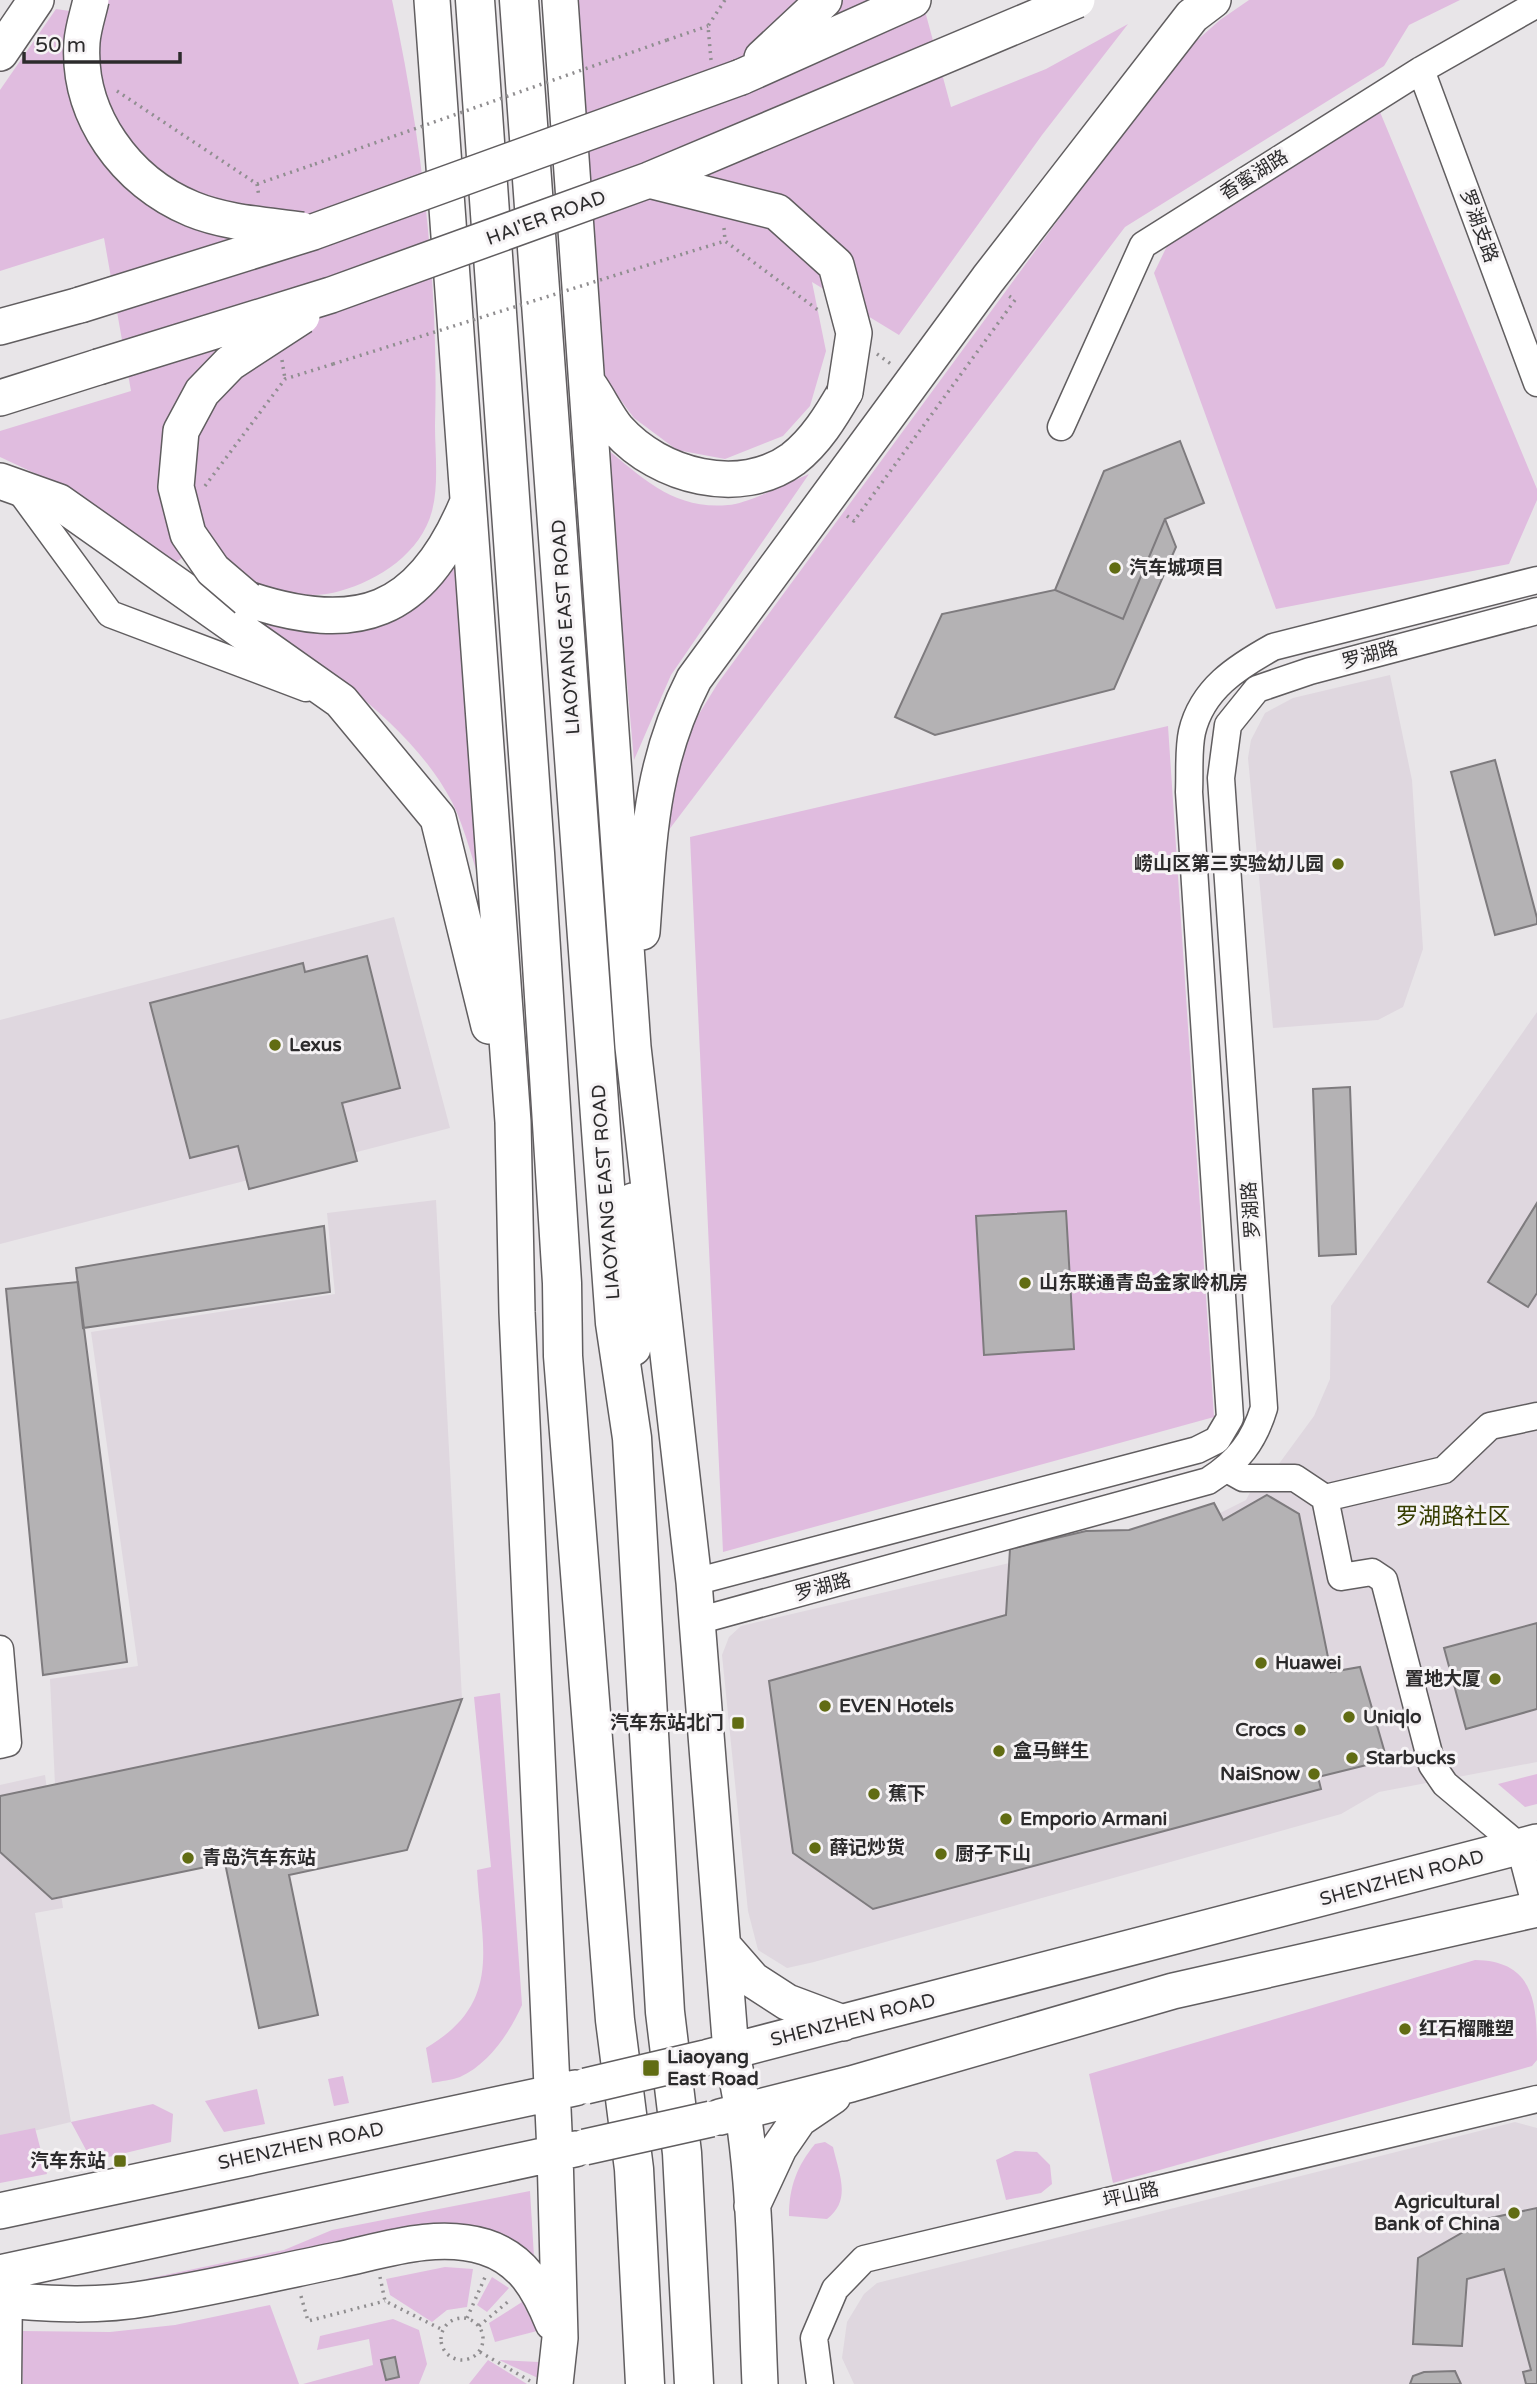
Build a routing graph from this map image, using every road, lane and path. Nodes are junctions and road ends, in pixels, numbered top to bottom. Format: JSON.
{"nodes":[{"id":1,"x":36,"y":0,"type":"edge"},
{"id":2,"x":91,"y":0,"type":"edge"},
{"id":3,"x":414,"y":0,"type":"edge"},
{"id":4,"x":432,"y":0,"type":"edge"},
{"id":5,"x":475,"y":0,"type":"edge"},
{"id":6,"x":519,"y":0,"type":"edge"},
{"id":7,"x":560,"y":0,"type":"edge"},
{"id":8,"x":725,"y":0,"type":"edge"},
{"id":9,"x":824,"y":0,"type":"edge"},
{"id":10,"x":913,"y":0,"type":"edge"},
{"id":11,"x":1077,"y":0,"type":"edge"},
{"id":12,"x":1213,"y":0,"type":"edge"},
{"id":13,"x":1537,"y":4,"type":"edge"},
{"id":14,"x":435,"y":44,"type":"junction"},
{"id":15,"x":0,"y":53,"type":"edge"},
{"id":16,"x":1421,"y":70,"type":"junction"},
{"id":17,"x":741,"y":77,"type":"junction"},
{"id":18,"x":116,"y":90,"type":"dead end"},
{"id":19,"x":649,"y":180,"type":"junction"},
{"id":20,"x":257,"y":184,"type":"junction"},
{"id":21,"x":261,"y":210,"type":"dead end"},
{"id":22,"x":313,"y":232,"type":"junction"},
{"id":23,"x":988,"y":279,"type":"junction"},
{"id":24,"x":331,"y":295,"type":"junction"},
{"id":25,"x":826,"y":316,"type":"dead end"},
{"id":26,"x":0,"y":327,"type":"edge"},
{"id":27,"x":870,"y":349,"type":"dead end"},
{"id":28,"x":281,"y":353,"type":"dead end"},
{"id":29,"x":893,"y":366,"type":"dead end"},
{"id":30,"x":285,"y":379,"type":"junction"},
{"id":31,"x":587,"y":380,"type":"junction"},
{"id":32,"x":1537,"y":383,"type":"edge"},
{"id":33,"x":0,"y":398,"type":"edge"},
{"id":34,"x":1061,"y":427,"type":"dead end"},
{"id":35,"x":9,"y":484,"type":"edge"},
{"id":36,"x":201,"y":491,"type":"dead end"},
{"id":37,"x":825,"y":501,"type":"junction"},
{"id":38,"x":467,"y":504,"type":"junction"},
{"id":39,"x":1537,"y":580,"type":"edge"},
{"id":40,"x":1537,"y":611,"type":"edge"},
{"id":41,"x":341,"y":701,"type":"junction"},
{"id":42,"x":633,"y":1047,"type":"junction"},
{"id":43,"x":513,"y":1122,"type":"junction"},
{"id":44,"x":563,"y":1356,"type":"junction"},
{"id":45,"x":1537,"y":1416,"type":"edge"},
{"id":46,"x":632,"y":1438,"type":"junction"},
{"id":47,"x":1227,"y":1469,"type":"junction"},
{"id":48,"x":1325,"y":1498,"type":"junction"},
{"id":49,"x":694,"y":1582,"type":"junction"},
{"id":50,"x":697,"y":1621,"type":"junction"},
{"id":51,"x":0,"y":1649,"type":"edge"},
{"id":52,"x":4,"y":1744,"type":"edge"},
{"id":53,"x":1529,"y":1845,"type":"edge"},
{"id":54,"x":1537,"y":1910,"type":"edge"},
{"id":55,"x":725,"y":1948,"type":"junction"},
{"id":56,"x":843,"y":2024,"type":"junction"},
{"id":57,"x":718,"y":2055,"type":"junction"},
{"id":58,"x":851,"y":2084,"type":"junction"},
{"id":59,"x":552,"y":2093,"type":"junction"},
{"id":60,"x":1537,"y":2099,"type":"edge"},
{"id":61,"x":726,"y":2116,"type":"junction"},
{"id":62,"x":570,"y":2150,"type":"junction"},
{"id":63,"x":751,"y":2209,"type":"junction"},
{"id":64,"x":0,"y":2211,"type":"edge"},
{"id":65,"x":374,"y":2252,"type":"junction"},
{"id":66,"x":496,"y":2252,"type":"junction"},
{"id":67,"x":294,"y":2269,"type":"junction"},
{"id":68,"x":533,"y":2281,"type":"junction"},
{"id":69,"x":5,"y":2286,"type":"edge"},
{"id":70,"x":640,"y":2295,"type":"junction"},
{"id":71,"x":385,"y":2301,"type":"junction"},
{"id":72,"x":691,"y":2311,"type":"junction"},
{"id":73,"x":467,"y":2318,"type":"junction"},
{"id":74,"x":480,"y":2326,"type":"junction"},
{"id":75,"x":443,"y":2330,"type":"junction"},
{"id":76,"x":559,"y":2338,"type":"junction"},
{"id":77,"x":480,"y":2352,"type":"junction"},
{"id":78,"x":8,"y":2384,"type":"edge"},
{"id":79,"x":535,"y":2384,"type":"edge"},
{"id":80,"x":555,"y":2384,"type":"edge"},
{"id":81,"x":625,"y":2384,"type":"edge"},
{"id":82,"x":645,"y":2384,"type":"edge"},
{"id":83,"x":694,"y":2384,"type":"edge"},
{"id":84,"x":701,"y":2384,"type":"edge"},
{"id":85,"x":760,"y":2384,"type":"edge"},
{"id":86,"x":820,"y":2384,"type":"edge"}],
"edges":[{"from":1,"to":15,"type":"main road"},
{"from":2,"to":22,"type":"main road","bridge":true},
{"from":3,"to":14,"type":"main road"},
{"from":4,"to":14,"type":"main road"},
{"from":5,"to":44,"type":"highway"},
{"from":6,"to":46,"type":"highway","name":"LIAOYANG EAST ROAD"},
{"from":7,"to":31,"type":"main road","name":"LIAOYANG EAST ROAD"},
{"from":8,"to":20,"type":"path","bridge":true},
{"from":9,"to":17,"type":"main road"},
{"from":10,"to":17,"type":"main road"},
{"from":11,"to":19,"type":"main road","name":"HAI'ER ROAD","bridge":true},
{"from":12,"to":23,"type":"main road"},
{"from":13,"to":16,"type":"street","name":"香蜜湖路"},
{"from":14,"to":38,"type":"main road"},
{"from":16,"to":32,"type":"street","name":"罗湖支路"},
{"from":16,"to":34,"type":"street","name":"香蜜湖路"},
{"from":17,"to":22,"type":"main road","bridge":true},
{"from":18,"to":20,"type":"path"},
{"from":19,"to":24,"type":"main road","name":"HAI'ER ROAD","bridge":true},
{"from":19,"to":31,"type":"main road","bridge":true},
{"from":20,"to":21,"type":"path"},
{"from":22,"to":26,"type":"main road","bridge":true},
{"from":23,"to":37,"type":"main road"},
{"from":23,"to":37,"type":"path"},
{"from":24,"to":33,"type":"main road","name":"HAI'ER ROAD","bridge":true},
{"from":24,"to":38,"type":"main road","bridge":true},
{"from":25,"to":30,"type":"path","bridge":true},
{"from":27,"to":29,"type":"path"},
{"from":28,"to":30,"type":"path"},
{"from":30,"to":36,"type":"path"},
{"from":31,"to":42,"type":"main road","name":"LIAOYANG EAST ROAD"},
{"from":35,"to":41,"type":"main road"},
{"from":35,"to":41,"type":"street"},
{"from":37,"to":42,"type":"main road"},
{"from":38,"to":43,"type":"main road"},
{"from":39,"to":49,"type":"street"},
{"from":40,"to":47,"type":"street","name":"罗湖路"},
{"from":41,"to":43,"type":"main road"},
{"from":42,"to":46,"type":"main road"},
{"from":42,"to":49,"type":"main road","name":"LIAOYANG EAST ROAD"},
{"from":43,"to":44,"type":"main road"},
{"from":43,"to":59,"type":"main road"},
{"from":44,"to":70,"type":"highway"},
{"from":45,"to":48,"type":"street"},
{"from":46,"to":72,"type":"highway","name":"LIAOYANG EAST ROAD"},
{"from":47,"to":48,"type":"street"},
{"from":47,"to":50,"type":"street","name":"罗湖路"},
{"from":48,"to":53,"type":"street"},
{"from":49,"to":50,"type":"main road","name":"LIAOYANG EAST ROAD"},
{"from":50,"to":55,"type":"main road","name":"LIAOYANG EAST ROAD"},
{"from":51,"to":52,"type":"street"},
{"from":53,"to":54,"type":"street"},
{"from":53,"to":56,"type":"main road","name":"SHENZHEN ROAD"},
{"from":54,"to":58,"type":"main road"},
{"from":55,"to":56,"type":"main road"},
{"from":55,"to":57,"type":"main road","name":"LIAOYANG EAST ROAD"},
{"from":56,"to":57,"type":"main road","name":"SHENZHEN ROAD"},
{"from":57,"to":59,"type":"main road","name":"SHENZHEN ROAD","bridge":true},
{"from":57,"to":61,"type":"main road","name":"LIAOYANG EAST ROAD"},
{"from":58,"to":61,"type":"main road"},
{"from":58,"to":63,"type":"main road"},
{"from":59,"to":62,"type":"main road"},
{"from":59,"to":64,"type":"main road","name":"SHENZHEN ROAD"},
{"from":60,"to":86,"type":"street","name":"坪山路"},
{"from":61,"to":62,"type":"main road","bridge":true},
{"from":61,"to":63,"type":"main road","name":"LIAOYANG EAST ROAD"},
{"from":62,"to":69,"type":"main road"},
{"from":62,"to":76,"type":"main road"},
{"from":63,"to":85,"type":"main road","name":"LIAOYANG EAST ROAD"},
{"from":65,"to":66,"type":"main road"},
{"from":65,"to":67,"type":"main road"},
{"from":65,"to":71,"type":"path"},
{"from":66,"to":68,"type":"main road"},
{"from":66,"to":73,"type":"path"},
{"from":67,"to":69,"type":"main road"},
{"from":67,"to":71,"type":"path"},
{"from":68,"to":74,"type":"path"},
{"from":68,"to":76,"type":"main road"},
{"from":69,"to":78,"type":"street"},
{"from":70,"to":81,"type":"highway"},
{"from":70,"to":82,"type":"highway"},
{"from":71,"to":75,"type":"path"},
{"from":72,"to":83,"type":"highway","name":"LIAOYANG EAST ROAD"},
{"from":72,"to":84,"type":"highway"},
{"from":73,"to":74,"type":"path"},
{"from":73,"to":75,"type":"path"},
{"from":74,"to":77,"type":"path"},
{"from":75,"to":77,"type":"path"},
{"from":76,"to":80,"type":"main road"},
{"from":77,"to":79,"type":"path"}]}
